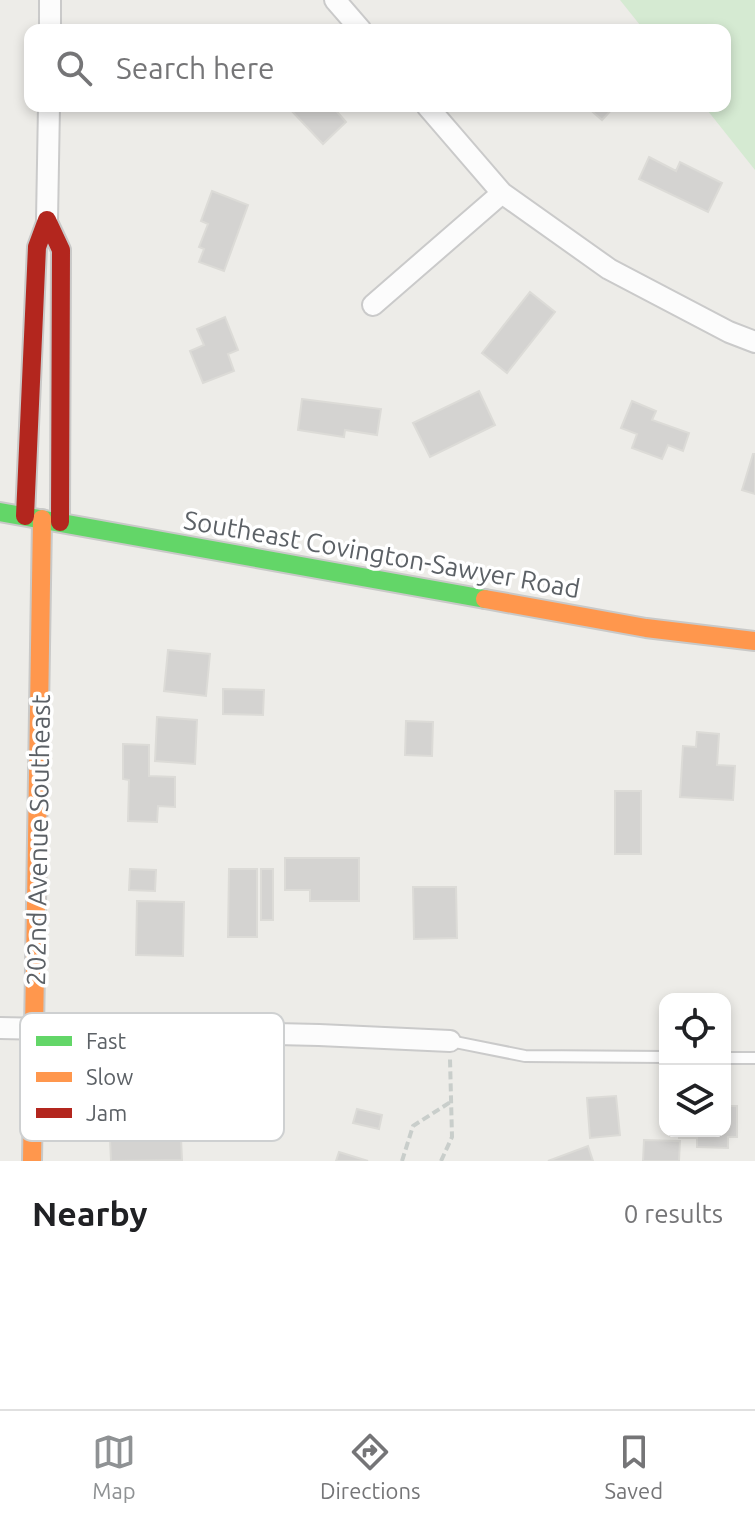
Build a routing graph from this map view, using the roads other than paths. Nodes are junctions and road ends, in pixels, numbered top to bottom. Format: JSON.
{"nodes":[{"id":1,"x":50,"y":0,"type":"edge"},
{"id":2,"x":335,"y":0,"type":"edge"},
{"id":3,"x":50,"y":24,"type":"edge"},
{"id":4,"x":356,"y":24,"type":"edge"},
{"id":5,"x":49,"y":112,"type":"edge"},
{"id":6,"x":432,"y":112,"type":"edge"},
{"id":7,"x":502,"y":193,"type":"junction"},
{"id":8,"x":47,"y":220,"type":"junction"},
{"id":9,"x":373,"y":305,"type":"dead end"},
{"id":10,"x":755,"y":342,"type":"edge"},
{"id":11,"x":0,"y":512,"type":"edge"},
{"id":12,"x":42,"y":519,"type":"junction"},
{"id":13,"x":755,"y":641,"type":"edge"},
{"id":14,"x":35,"y":1013,"type":"edge"},
{"id":15,"x":284,"y":1034,"type":"edge"},
{"id":16,"x":450,"y":1041,"type":"joint"},
{"id":17,"x":659,"y":1057,"type":"edge"},
{"id":18,"x":731,"y":1058,"type":"edge"},
{"id":19,"x":755,"y":1058,"type":"edge"},
{"id":20,"x":32,"y":1141,"type":"edge"},
{"id":21,"x":32,"y":1161,"type":"edge"}],
"edges":[{"from":1,"to":3,"type":"street"},
{"from":2,"to":4,"type":"street"},
{"from":5,"to":8,"type":"street","name":"202nd Avenue Southeast"},
{"from":6,"to":7,"type":"street"},
{"from":7,"to":9,"type":"street"},
{"from":7,"to":10,"type":"street"},
{"from":8,"to":12,"type":"street","name":"202nd Avenue Southeast"},
{"from":8,"to":12,"type":"street","name":"202nd Avenue Southeast"},
{"from":11,"to":12,"type":"street","name":"Southeast Covington-Sawyer Road"},
{"from":12,"to":13,"type":"street","name":"Southeast Covington-Sawyer Road"},
{"from":12,"to":14,"type":"street","name":"202nd Avenue Southeast"},
{"from":15,"to":16,"type":"street"},
{"from":16,"to":17,"type":"lane"},
{"from":18,"to":19,"type":"lane"},
{"from":20,"to":21,"type":"street","name":"202nd Avenue Southeast"}]}
